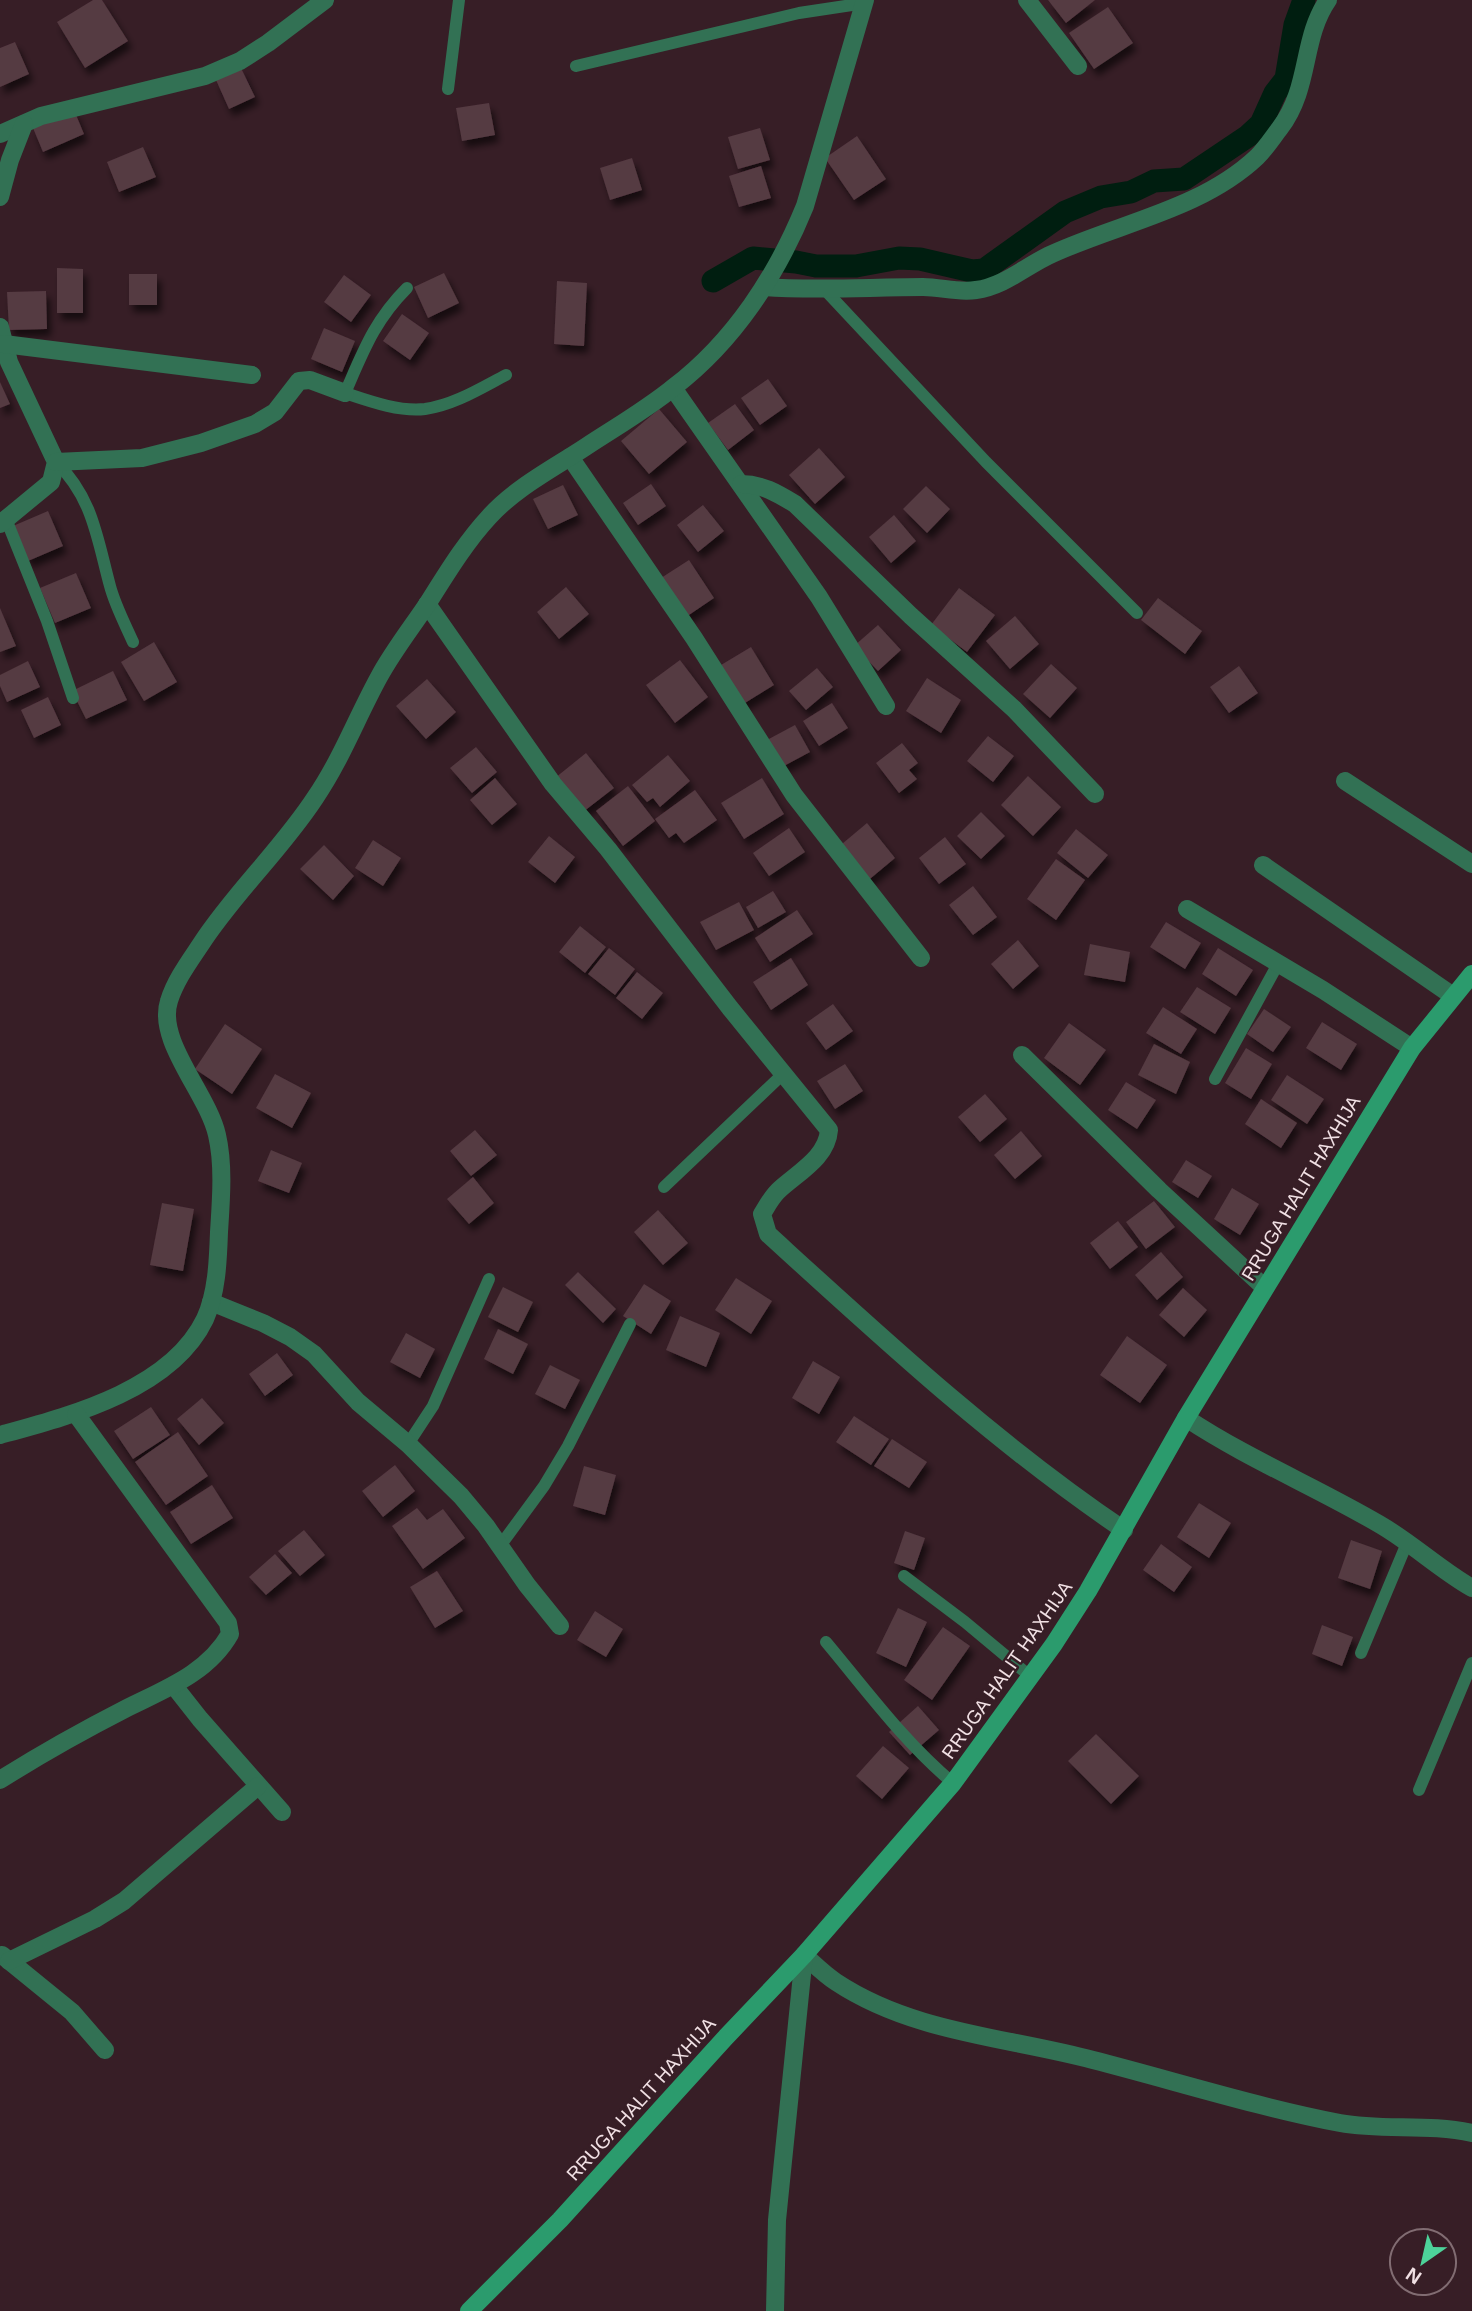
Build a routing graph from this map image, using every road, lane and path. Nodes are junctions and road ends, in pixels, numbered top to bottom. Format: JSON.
{"nodes":[{"id":1,"x":325,"y":0,"type":"edge"},
{"id":2,"x":459,"y":0,"type":"edge"},
{"id":3,"x":1027,"y":0,"type":"edge"},
{"id":4,"x":1328,"y":0,"type":"edge"},
{"id":5,"x":865,"y":1,"type":"edge"},
{"id":6,"x":576,"y":66,"type":"dead end"},
{"id":7,"x":1078,"y":66,"type":"dead end"},
{"id":8,"x":448,"y":89,"type":"dead end"},
{"id":9,"x":24,"y":124,"type":"junction"},
{"id":10,"x":0,"y":134,"type":"edge"},
{"id":11,"x":0,"y":197,"type":"edge"},
{"id":12,"x":764,"y":286,"type":"junction"},
{"id":13,"x":407,"y":288,"type":"dead end"},
{"id":14,"x":825,"y":290,"type":"junction"},
{"id":15,"x":2,"y":336,"type":"edge"},
{"id":16,"x":252,"y":374,"type":"dead end"},
{"id":17,"x":506,"y":374,"type":"dead end"},
{"id":18,"x":673,"y":388,"type":"junction"},
{"id":19,"x":345,"y":393,"type":"junction"},
{"id":20,"x":570,"y":457,"type":"junction"},
{"id":21,"x":56,"y":462,"type":"junction"},
{"id":22,"x":741,"y":484,"type":"junction"},
{"id":23,"x":3,"y":521,"type":"edge"},
{"id":24,"x":427,"y":604,"type":"junction"},
{"id":25,"x":1137,"y":613,"type":"dead end"},
{"id":26,"x":133,"y":642,"type":"dead end"},
{"id":27,"x":73,"y":698,"type":"dead end"},
{"id":28,"x":886,"y":706,"type":"dead end"},
{"id":29,"x":1345,"y":781,"type":"dead end"},
{"id":30,"x":1095,"y":794,"type":"dead end"},
{"id":31,"x":1472,"y":864,"type":"edge"},
{"id":32,"x":1263,"y":865,"type":"dead end"},
{"id":33,"x":1187,"y":909,"type":"dead end"},
{"id":34,"x":920,"y":958,"type":"dead end"},
{"id":35,"x":1279,"y":962,"type":"junction"},
{"id":36,"x":1472,"y":974,"type":"edge"},
{"id":37,"x":1453,"y":996,"type":"junction"},
{"id":38,"x":1412,"y":1048,"type":"junction"},
{"id":39,"x":1022,"y":1055,"type":"dead end"},
{"id":40,"x":783,"y":1074,"type":"junction"},
{"id":41,"x":1215,"y":1079,"type":"dead end"},
{"id":42,"x":664,"y":1186,"type":"dead end"},
{"id":43,"x":489,"y":1279,"type":"dead end"},
{"id":44,"x":1265,"y":1288,"type":"junction"},
{"id":45,"x":211,"y":1302,"type":"junction"},
{"id":46,"x":629,"y":1324,"type":"dead end"},
{"id":47,"x":76,"y":1414,"type":"junction"},
{"id":48,"x":1186,"y":1418,"type":"junction"},
{"id":49,"x":0,"y":1435,"type":"edge"},
{"id":50,"x":408,"y":1444,"type":"junction"},
{"id":51,"x":1124,"y":1530,"type":"junction"},
{"id":52,"x":1407,"y":1543,"type":"junction"},
{"id":53,"x":500,"y":1546,"type":"junction"},
{"id":54,"x":904,"y":1576,"type":"dead end"},
{"id":55,"x":1472,"y":1588,"type":"edge"},
{"id":56,"x":560,"y":1626,"type":"dead end"},
{"id":57,"x":826,"y":1642,"type":"dead end"},
{"id":58,"x":1361,"y":1653,"type":"dead end"},
{"id":59,"x":1472,"y":1663,"type":"edge"},
{"id":60,"x":1031,"y":1677,"type":"junction"},
{"id":61,"x":174,"y":1686,"type":"junction"},
{"id":62,"x":0,"y":1780,"type":"edge"},
{"id":63,"x":953,"y":1783,"type":"junction"},
{"id":64,"x":258,"y":1786,"type":"junction"},
{"id":65,"x":1419,"y":1790,"type":"dead end"},
{"id":66,"x":282,"y":1812,"type":"dead end"},
{"id":67,"x":804,"y":1955,"type":"junction"},
{"id":68,"x":5,"y":1957,"type":"edge"},
{"id":69,"x":105,"y":2050,"type":"dead end"},
{"id":70,"x":1472,"y":2133,"type":"edge"},
{"id":71,"x":469,"y":2311,"type":"edge"},
{"id":72,"x":775,"y":2311,"type":"edge"}],
"edges":[{"from":1,"to":9,"type":"street"},
{"from":2,"to":8,"type":"lane"},
{"from":3,"to":7,"type":"street"},
{"from":4,"to":14,"type":"street"},
{"from":5,"to":6,"type":"lane"},
{"from":5,"to":12,"type":"street"},
{"from":9,"to":10,"type":"street"},
{"from":9,"to":11,"type":"street"},
{"from":12,"to":14,"type":"street"},
{"from":12,"to":18,"type":"street"},
{"from":13,"to":19,"type":"lane"},
{"from":14,"to":25,"type":"lane"},
{"from":15,"to":16,"type":"street"},
{"from":15,"to":21,"type":"street"},
{"from":17,"to":19,"type":"lane"},
{"from":18,"to":20,"type":"street"},
{"from":18,"to":22,"type":"street"},
{"from":19,"to":21,"type":"street"},
{"from":20,"to":24,"type":"street"},
{"from":20,"to":34,"type":"street"},
{"from":21,"to":23,"type":"street"},
{"from":21,"to":26,"type":"lane"},
{"from":22,"to":28,"type":"street"},
{"from":22,"to":30,"type":"street"},
{"from":23,"to":27,"type":"lane"},
{"from":24,"to":40,"type":"street"},
{"from":24,"to":45,"type":"street"},
{"from":29,"to":31,"type":"street"},
{"from":32,"to":37,"type":"street"},
{"from":33,"to":35,"type":"street"},
{"from":35,"to":38,"type":"street"},
{"from":35,"to":41,"type":"lane"},
{"from":36,"to":37,"type":"street","name":"RRUGA HALIT HAXHIJA"},
{"from":37,"to":38,"type":"street","name":"RRUGA HALIT HAXHIJA"},
{"from":38,"to":44,"type":"street","name":"RRUGA HALIT HAXHIJA"},
{"from":39,"to":44,"type":"street"},
{"from":40,"to":42,"type":"lane"},
{"from":40,"to":51,"type":"street"},
{"from":43,"to":50,"type":"lane"},
{"from":44,"to":48,"type":"street","name":"RRUGA HALIT HAXHIJA"},
{"from":45,"to":47,"type":"street"},
{"from":45,"to":50,"type":"street"},
{"from":46,"to":53,"type":"lane"},
{"from":47,"to":49,"type":"street"},
{"from":47,"to":61,"type":"street"},
{"from":48,"to":51,"type":"street","name":"RRUGA HALIT HAXHIJA"},
{"from":48,"to":52,"type":"street"},
{"from":50,"to":53,"type":"street"},
{"from":51,"to":60,"type":"street","name":"RRUGA HALIT HAXHIJA"},
{"from":52,"to":55,"type":"street"},
{"from":52,"to":58,"type":"lane"},
{"from":53,"to":56,"type":"street"},
{"from":54,"to":60,"type":"lane"},
{"from":57,"to":63,"type":"lane"},
{"from":59,"to":65,"type":"lane"},
{"from":60,"to":63,"type":"street","name":"RRUGA HALIT HAXHIJA"},
{"from":61,"to":62,"type":"street"},
{"from":61,"to":64,"type":"street"},
{"from":63,"to":67,"type":"street","name":"RRUGA HALIT HAXHIJA"},
{"from":64,"to":66,"type":"street"},
{"from":64,"to":68,"type":"street"},
{"from":67,"to":70,"type":"street"},
{"from":67,"to":71,"type":"street","name":"RRUGA HALIT HAXHIJA"},
{"from":67,"to":72,"type":"street"},
{"from":68,"to":69,"type":"street"}]}
